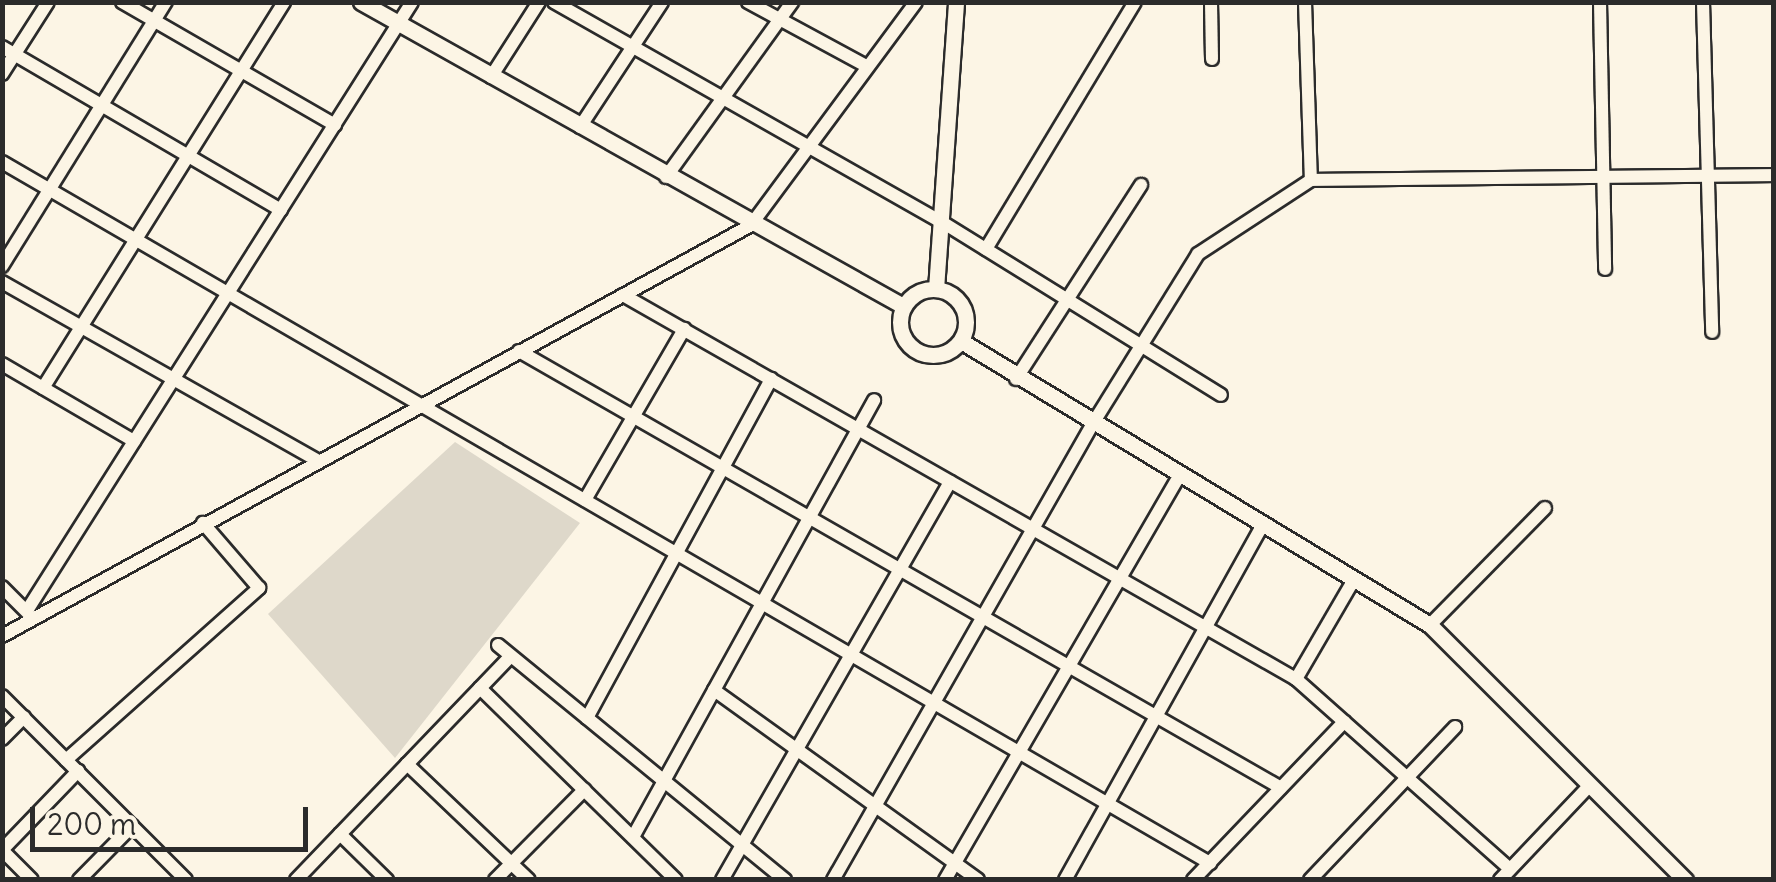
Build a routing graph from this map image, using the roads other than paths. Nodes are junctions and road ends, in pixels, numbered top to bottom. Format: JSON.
{"nodes":[{"id":1,"x":48,"y":2,"type":"edge"},
{"id":2,"x":122,"y":2,"type":"edge"},
{"id":3,"x":166,"y":2,"type":"edge"},
{"id":4,"x":284,"y":2,"type":"edge"},
{"id":5,"x":362,"y":2,"type":"edge"},
{"id":6,"x":412,"y":2,"type":"edge"},
{"id":7,"x":540,"y":2,"type":"edge"},
{"id":8,"x":554,"y":2,"type":"edge"},
{"id":9,"x":662,"y":2,"type":"edge"},
{"id":10,"x":748,"y":2,"type":"edge"},
{"id":11,"x":792,"y":2,"type":"edge"},
{"id":12,"x":916,"y":2,"type":"edge"},
{"id":13,"x":956,"y":2,"type":"edge"},
{"id":14,"x":1135,"y":2,"type":"edge"},
{"id":15,"x":1212,"y":2,"type":"edge"},
{"id":16,"x":1305,"y":2,"type":"edge"},
{"id":17,"x":1600,"y":2,"type":"edge"},
{"id":18,"x":1703,"y":2,"type":"edge"},
{"id":19,"x":780,"y":20,"type":"junction"},
{"id":20,"x":154,"y":21,"type":"junction"},
{"id":21,"x":399,"y":24,"type":"junction"},
{"id":22,"x":632,"y":48,"type":"junction"},
{"id":23,"x":9,"y":51,"type":"edge"},
{"id":24,"x":1212,"y":58,"type":"dead end"},
{"id":25,"x":868,"y":67,"type":"junction"},
{"id":26,"x":241,"y":71,"type":"junction"},
{"id":27,"x":2,"y":74,"type":"edge"},
{"id":28,"x":491,"y":76,"type":"junction"},
{"id":29,"x":722,"y":99,"type":"junction"},
{"id":30,"x":102,"y":106,"type":"junction"},
{"id":31,"x":334,"y":125,"type":"junction"},
{"id":32,"x":580,"y":128,"type":"junction"},
{"id":33,"x":809,"y":147,"type":"junction"},
{"id":34,"x":188,"y":156,"type":"junction"},
{"id":35,"x":2,"y":162,"type":"edge"},
{"id":36,"x":1774,"y":175,"type":"edge"},
{"id":37,"x":1708,"y":176,"type":"junction"},
{"id":38,"x":666,"y":177,"type":"junction"},
{"id":39,"x":1603,"y":177,"type":"junction"},
{"id":40,"x":1312,"y":180,"type":"junction"},
{"id":41,"x":1140,"y":185,"type":"dead end"},
{"id":42,"x":50,"y":190,"type":"junction"},
{"id":43,"x":280,"y":210,"type":"junction"},
{"id":44,"x":942,"y":222,"type":"junction"},
{"id":45,"x":751,"y":225,"type":"junction"},
{"id":46,"x":136,"y":239,"type":"junction"},
{"id":47,"x":986,"y":249,"type":"junction"},
{"id":48,"x":2,"y":266,"type":"edge"},
{"id":49,"x":1605,"y":269,"type":"dead end"},
{"id":50,"x":2,"y":282,"type":"edge"},
{"id":51,"x":936,"y":289,"type":"junction"},
{"id":52,"x":228,"y":293,"type":"junction"},
{"id":53,"x":623,"y":295,"type":"junction"},
{"id":54,"x":1067,"y":300,"type":"junction"},
{"id":55,"x":903,"y":306,"type":"junction"},
{"id":56,"x":81,"y":327,"type":"junction"},
{"id":57,"x":684,"y":329,"type":"junction"},
{"id":58,"x":1712,"y":332,"type":"dead end"},
{"id":59,"x":961,"y":341,"type":"junction"},
{"id":60,"x":1141,"y":346,"type":"junction"},
{"id":61,"x":519,"y":352,"type":"junction"},
{"id":62,"x":2,"y":364,"type":"edge"},
{"id":63,"x":174,"y":379,"type":"junction"},
{"id":64,"x":771,"y":379,"type":"junction"},
{"id":65,"x":1016,"y":379,"type":"junction"},
{"id":66,"x":43,"y":388,"type":"junction"},
{"id":67,"x":1221,"y":395,"type":"dead end"},
{"id":68,"x":874,"y":400,"type":"dead end"},
{"id":69,"x":421,"y":405,"type":"junction"},
{"id":70,"x":633,"y":417,"type":"junction"},
{"id":71,"x":1092,"y":424,"type":"junction"},
{"id":72,"x":858,"y":429,"type":"junction"},
{"id":73,"x":134,"y":441,"type":"junction"},
{"id":74,"x":318,"y":461,"type":"junction"},
{"id":75,"x":723,"y":468,"type":"junction"},
{"id":76,"x":1179,"y":477,"type":"junction"},
{"id":77,"x":950,"y":482,"type":"junction"},
{"id":78,"x":585,"y":500,"type":"junction"},
{"id":79,"x":1545,"y":508,"type":"dead end"},
{"id":80,"x":809,"y":518,"type":"junction"},
{"id":81,"x":204,"y":523,"type":"junction"},
{"id":82,"x":1262,"y":526,"type":"junction"},
{"id":83,"x":1033,"y":529,"type":"junction"},
{"id":84,"x":676,"y":553,"type":"junction"},
{"id":85,"x":900,"y":570,"type":"junction"},
{"id":86,"x":1120,"y":579,"type":"junction"},
{"id":87,"x":1353,"y":581,"type":"junction"},
{"id":88,"x":2,"y":588,"type":"edge"},
{"id":89,"x":762,"y":603,"type":"junction"},
{"id":90,"x":29,"y":614,"type":"junction"},
{"id":91,"x":982,"y":617,"type":"junction"},
{"id":92,"x":1430,"y":625,"type":"junction"},
{"id":93,"x":1206,"y":628,"type":"junction"},
{"id":94,"x":2,"y":636,"type":"edge"},
{"id":95,"x":498,"y":645,"type":"dead end"},
{"id":96,"x":511,"y":656,"type":"junction"},
{"id":97,"x":852,"y":656,"type":"junction"},
{"id":98,"x":1070,"y":668,"type":"junction"},
{"id":99,"x":1296,"y":679,"type":"junction"},
{"id":100,"x":480,"y":688,"type":"junction"},
{"id":101,"x":714,"y":690,"type":"junction"},
{"id":102,"x":2,"y":696,"type":"edge"},
{"id":103,"x":934,"y":702,"type":"junction"},
{"id":104,"x":1156,"y":716,"type":"junction"},
{"id":105,"x":24,"y":717,"type":"junction"},
{"id":106,"x":587,"y":718,"type":"junction"},
{"id":107,"x":1344,"y":722,"type":"junction"},
{"id":108,"x":1455,"y":727,"type":"dead end"},
{"id":109,"x":2,"y":739,"type":"edge"},
{"id":110,"x":799,"y":751,"type":"junction"},
{"id":111,"x":1021,"y":753,"type":"junction"},
{"id":112,"x":66,"y":760,"type":"junction"},
{"id":113,"x":407,"y":764,"type":"junction"},
{"id":114,"x":78,"y":771,"type":"junction"},
{"id":115,"x":1407,"y":778,"type":"junction"},
{"id":116,"x":664,"y":781,"type":"junction"},
{"id":117,"x":1590,"y":785,"type":"junction"},
{"id":118,"x":1281,"y":788,"type":"junction"},
{"id":119,"x":584,"y":790,"type":"junction"},
{"id":120,"x":1107,"y":803,"type":"junction"},
{"id":121,"x":875,"y":806,"type":"junction"},
{"id":122,"x":132,"y":826,"type":"junction"},
{"id":123,"x":340,"y":834,"type":"junction"},
{"id":124,"x":633,"y":837,"type":"junction"},
{"id":125,"x":745,"y":847,"type":"junction"},
{"id":126,"x":2,"y":850,"type":"edge"},
{"id":127,"x":1210,"y":862,"type":"junction"},
{"id":128,"x":511,"y":863,"type":"junction"},
{"id":129,"x":957,"y":864,"type":"junction"},
{"id":130,"x":1505,"y":874,"type":"edge"},
{"id":131,"x":185,"y":879,"type":"edge"},
{"id":132,"x":32,"y":880,"type":"edge"},
{"id":133,"x":79,"y":880,"type":"edge"},
{"id":134,"x":296,"y":880,"type":"edge"},
{"id":135,"x":387,"y":880,"type":"edge"},
{"id":136,"x":495,"y":880,"type":"edge"},
{"id":137,"x":529,"y":880,"type":"edge"},
{"id":138,"x":676,"y":880,"type":"edge"},
{"id":139,"x":722,"y":880,"type":"edge"},
{"id":140,"x":785,"y":880,"type":"edge"},
{"id":141,"x":834,"y":880,"type":"edge"},
{"id":142,"x":945,"y":880,"type":"edge"},
{"id":143,"x":978,"y":880,"type":"edge"},
{"id":144,"x":1064,"y":880,"type":"edge"},
{"id":145,"x":1193,"y":880,"type":"edge"},
{"id":146,"x":1310,"y":880,"type":"edge"},
{"id":147,"x":1685,"y":880,"type":"edge"}],
"edges":[{"from":1,"to":23,"type":"street"},
{"from":2,"to":20,"type":"street"},
{"from":3,"to":20,"type":"street"},
{"from":4,"to":26,"type":"street"},
{"from":5,"to":21,"type":"main road"},
{"from":6,"to":21,"type":"street"},
{"from":7,"to":28,"type":"street"},
{"from":8,"to":22,"type":"street"},
{"from":9,"to":22,"type":"street"},
{"from":10,"to":19,"type":"street"},
{"from":11,"to":19,"type":"street"},
{"from":12,"to":25,"type":"street"},
{"from":13,"to":44,"type":"main road"},
{"from":14,"to":47,"type":"street"},
{"from":15,"to":24,"type":"street"},
{"from":16,"to":40,"type":"street"},
{"from":17,"to":39,"type":"street"},
{"from":18,"to":37,"type":"street"},
{"from":19,"to":25,"type":"street"},
{"from":19,"to":29,"type":"street"},
{"from":20,"to":26,"type":"street"},
{"from":20,"to":30,"type":"street"},
{"from":21,"to":28,"type":"main road"},
{"from":21,"to":31,"type":"street"},
{"from":22,"to":29,"type":"street"},
{"from":22,"to":32,"type":"street"},
{"from":23,"to":27,"type":"street"},
{"from":23,"to":30,"type":"street"},
{"from":25,"to":33,"type":"street"},
{"from":26,"to":31,"type":"street"},
{"from":26,"to":34,"type":"street"},
{"from":28,"to":32,"type":"main road"},
{"from":29,"to":33,"type":"street"},
{"from":29,"to":38,"type":"street"},
{"from":30,"to":34,"type":"street"},
{"from":30,"to":42,"type":"street"},
{"from":31,"to":43,"type":"street"},
{"from":32,"to":38,"type":"main road"},
{"from":33,"to":44,"type":"street"},
{"from":33,"to":45,"type":"street"},
{"from":34,"to":43,"type":"street"},
{"from":34,"to":46,"type":"street"},
{"from":35,"to":42,"type":"street"},
{"from":36,"to":37,"type":"street"},
{"from":37,"to":39,"type":"street"},
{"from":37,"to":58,"type":"street"},
{"from":38,"to":45,"type":"main road"},
{"from":39,"to":40,"type":"street"},
{"from":39,"to":49,"type":"street"},
{"from":40,"to":60,"type":"street"},
{"from":41,"to":54,"type":"street"},
{"from":42,"to":46,"type":"street"},
{"from":42,"to":48,"type":"street"},
{"from":43,"to":52,"type":"street"},
{"from":44,"to":47,"type":"street"},
{"from":44,"to":51,"type":"main road"},
{"from":45,"to":53,"type":"street"},
{"from":45,"to":55,"type":"main road"},
{"from":46,"to":52,"type":"street"},
{"from":46,"to":56,"type":"street"},
{"from":47,"to":54,"type":"street"},
{"from":50,"to":56,"type":"street"},
{"from":51,"to":55,"type":"main road"},
{"from":51,"to":59,"type":"main road"},
{"from":52,"to":63,"type":"street"},
{"from":52,"to":69,"type":"street"},
{"from":53,"to":57,"type":"street"},
{"from":53,"to":61,"type":"street"},
{"from":54,"to":60,"type":"street"},
{"from":54,"to":65,"type":"street"},
{"from":55,"to":59,"type":"main road"},
{"from":56,"to":63,"type":"street"},
{"from":56,"to":66,"type":"street"},
{"from":57,"to":64,"type":"street"},
{"from":57,"to":70,"type":"street"},
{"from":59,"to":65,"type":"main road"},
{"from":60,"to":67,"type":"street"},
{"from":60,"to":71,"type":"street"},
{"from":61,"to":69,"type":"street"},
{"from":61,"to":70,"type":"street"},
{"from":62,"to":66,"type":"street"},
{"from":63,"to":73,"type":"street"},
{"from":63,"to":74,"type":"street"},
{"from":64,"to":72,"type":"street"},
{"from":64,"to":75,"type":"street"},
{"from":65,"to":71,"type":"main road"},
{"from":66,"to":73,"type":"street"},
{"from":68,"to":72,"type":"street"},
{"from":69,"to":74,"type":"street"},
{"from":69,"to":78,"type":"street"},
{"from":70,"to":75,"type":"street"},
{"from":70,"to":78,"type":"street"},
{"from":71,"to":76,"type":"main road"},
{"from":71,"to":83,"type":"street"},
{"from":72,"to":77,"type":"street"},
{"from":72,"to":80,"type":"street"},
{"from":73,"to":90,"type":"street"},
{"from":74,"to":81,"type":"street"},
{"from":75,"to":80,"type":"street"},
{"from":75,"to":84,"type":"street"},
{"from":76,"to":82,"type":"main road"},
{"from":76,"to":86,"type":"street"},
{"from":77,"to":83,"type":"street"},
{"from":77,"to":85,"type":"street"},
{"from":78,"to":84,"type":"street"},
{"from":79,"to":92,"type":"street"},
{"from":80,"to":85,"type":"street"},
{"from":80,"to":89,"type":"street"},
{"from":81,"to":90,"type":"street"},
{"from":81,"to":112,"type":"street"},
{"from":82,"to":87,"type":"main road"},
{"from":82,"to":93,"type":"street"},
{"from":83,"to":86,"type":"street"},
{"from":83,"to":91,"type":"street"},
{"from":84,"to":89,"type":"street"},
{"from":84,"to":106,"type":"street"},
{"from":85,"to":91,"type":"street"},
{"from":85,"to":97,"type":"street"},
{"from":86,"to":93,"type":"street"},
{"from":86,"to":98,"type":"street"},
{"from":87,"to":92,"type":"main road"},
{"from":87,"to":99,"type":"street"},
{"from":88,"to":90,"type":"street"},
{"from":89,"to":97,"type":"street"},
{"from":89,"to":101,"type":"street"},
{"from":90,"to":94,"type":"street"},
{"from":91,"to":98,"type":"street"},
{"from":91,"to":103,"type":"street"},
{"from":92,"to":117,"type":"main road"},
{"from":93,"to":99,"type":"street"},
{"from":93,"to":104,"type":"street"},
{"from":95,"to":96,"type":"street"},
{"from":96,"to":100,"type":"street"},
{"from":96,"to":106,"type":"street"},
{"from":97,"to":103,"type":"street"},
{"from":97,"to":110,"type":"street"},
{"from":98,"to":104,"type":"street"},
{"from":98,"to":111,"type":"street"},
{"from":99,"to":107,"type":"street"},
{"from":100,"to":113,"type":"street"},
{"from":100,"to":119,"type":"street"},
{"from":101,"to":110,"type":"street"},
{"from":101,"to":116,"type":"street"},
{"from":102,"to":105,"type":"street"},
{"from":103,"to":111,"type":"street"},
{"from":103,"to":121,"type":"street"},
{"from":104,"to":118,"type":"street"},
{"from":104,"to":120,"type":"street"},
{"from":105,"to":109,"type":"street"},
{"from":105,"to":112,"type":"street"},
{"from":106,"to":116,"type":"street"},
{"from":107,"to":115,"type":"street"},
{"from":107,"to":118,"type":"street"},
{"from":108,"to":115,"type":"street"},
{"from":110,"to":121,"type":"street"},
{"from":110,"to":125,"type":"street"},
{"from":111,"to":120,"type":"street"},
{"from":111,"to":129,"type":"street"},
{"from":112,"to":114,"type":"street"},
{"from":113,"to":123,"type":"street"},
{"from":113,"to":128,"type":"street"},
{"from":114,"to":122,"type":"street"},
{"from":114,"to":126,"type":"street"},
{"from":115,"to":130,"type":"street"},
{"from":115,"to":146,"type":"street"},
{"from":116,"to":124,"type":"street"},
{"from":116,"to":125,"type":"street"},
{"from":117,"to":130,"type":"street"},
{"from":117,"to":147,"type":"main road"},
{"from":118,"to":127,"type":"street"},
{"from":119,"to":124,"type":"street"},
{"from":119,"to":128,"type":"street"},
{"from":120,"to":127,"type":"street"},
{"from":120,"to":144,"type":"street"},
{"from":121,"to":129,"type":"street"},
{"from":121,"to":141,"type":"street"},
{"from":122,"to":131,"type":"street"},
{"from":122,"to":133,"type":"street"},
{"from":123,"to":134,"type":"street"},
{"from":123,"to":135,"type":"street"},
{"from":124,"to":138,"type":"street"},
{"from":125,"to":139,"type":"street"},
{"from":125,"to":140,"type":"street"},
{"from":126,"to":132,"type":"street"},
{"from":127,"to":145,"type":"street"},
{"from":128,"to":136,"type":"street"},
{"from":128,"to":137,"type":"street"},
{"from":129,"to":142,"type":"street"},
{"from":129,"to":143,"type":"street"}]}
